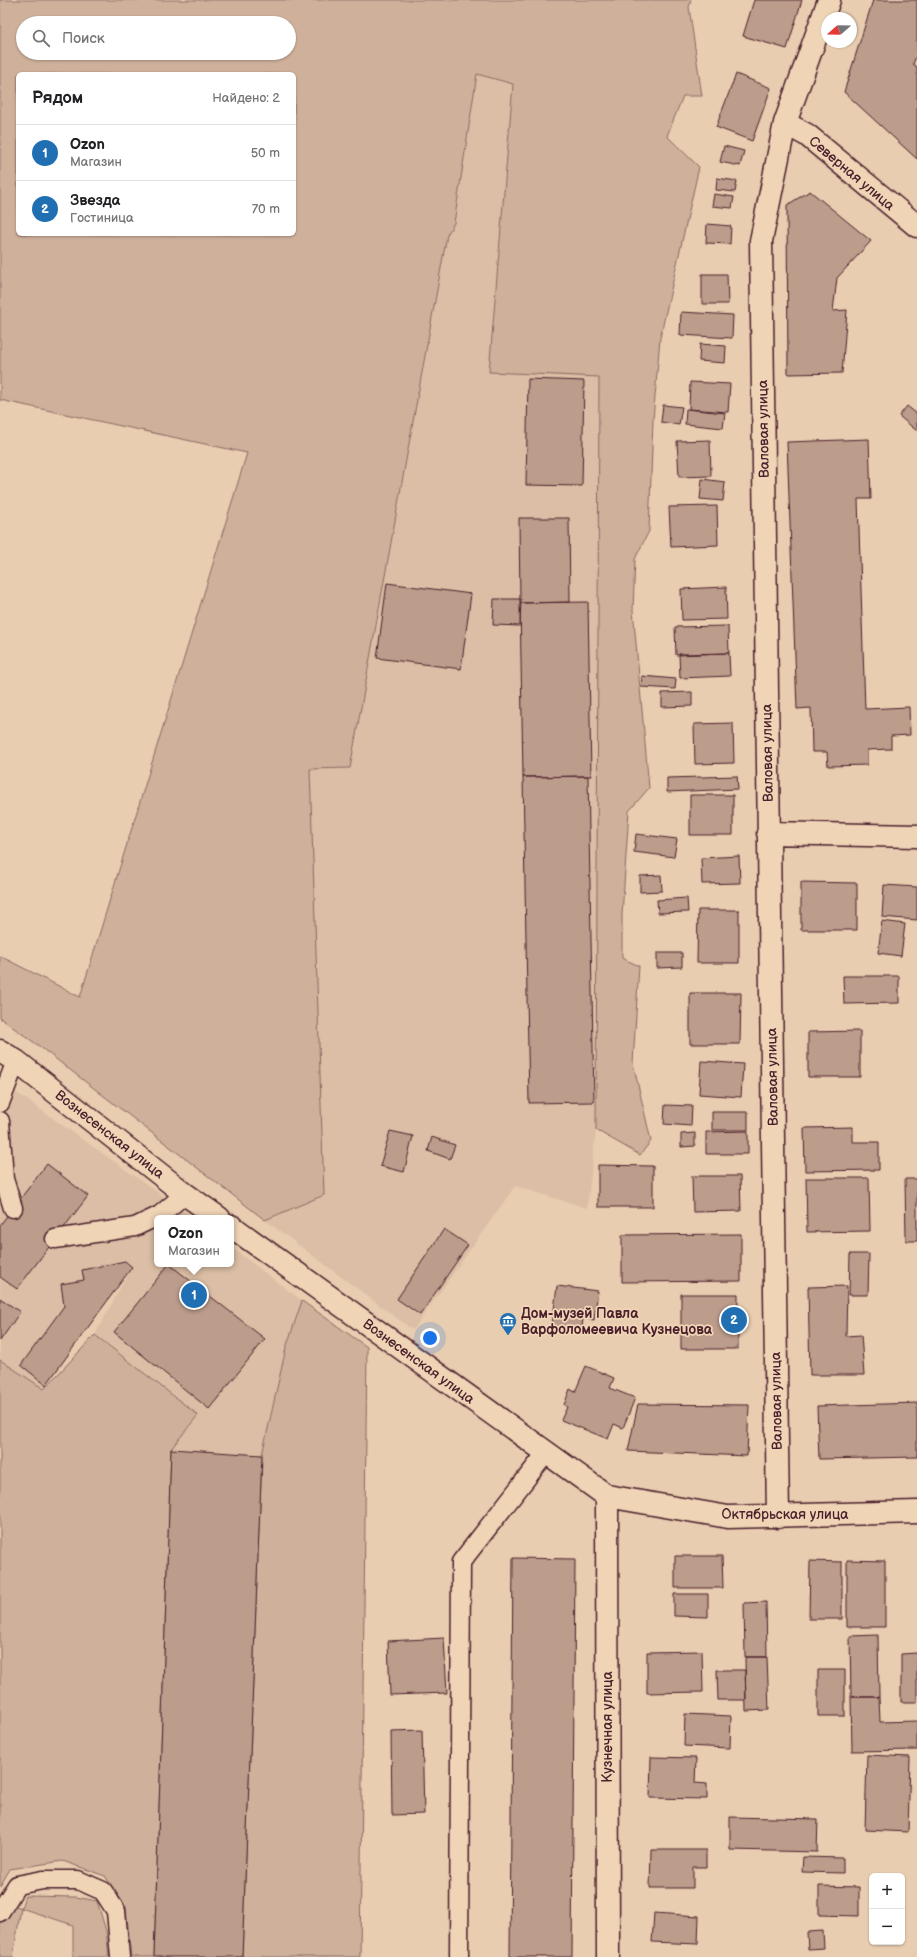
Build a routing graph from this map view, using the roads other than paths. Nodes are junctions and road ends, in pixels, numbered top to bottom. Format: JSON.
{"nodes":[{"id":1,"x":829,"y":0,"type":"edge"},
{"id":2,"x":785,"y":123,"type":"junction"},
{"id":3,"x":917,"y":226,"type":"edge"},
{"id":4,"x":768,"y":833,"type":"junction"},
{"id":5,"x":917,"y":836,"type":"edge"},
{"id":6,"x":8,"y":1056,"type":"edge"},
{"id":7,"x":0,"y":1103,"type":"edge"},
{"id":8,"x":0,"y":1121,"type":"edge"},
{"id":9,"x":185,"y":1194,"type":"junction"},
{"id":10,"x":13,"y":1208,"type":"dead end"},
{"id":11,"x":160,"y":1215,"type":"edge"},
{"id":12,"x":215,"y":1215,"type":"edge"},
{"id":13,"x":154,"y":1218,"type":"edge"},
{"id":14,"x":234,"y":1228,"type":"edge"},
{"id":15,"x":55,"y":1239,"type":"dead end"},
{"id":16,"x":547,"y":1452,"type":"junction"},
{"id":17,"x":606,"y":1496,"type":"junction"},
{"id":18,"x":917,"y":1512,"type":"edge"},
{"id":19,"x":778,"y":1517,"type":"junction"},
{"id":20,"x":0,"y":1912,"type":"edge"},
{"id":21,"x":120,"y":1957,"type":"edge"},
{"id":22,"x":459,"y":1957,"type":"edge"},
{"id":23,"x":608,"y":1957,"type":"edge"}],
"edges":[{"from":1,"to":2,"type":"street","name":"Валовая улица"},
{"from":2,"to":3,"type":"street","name":"Северная улица"},
{"from":2,"to":4,"type":"street","name":"Валовая улица"},
{"from":4,"to":5,"type":"street"},
{"from":4,"to":19,"type":"street","name":"Валовая улица"},
{"from":6,"to":7,"type":"lane"},
{"from":6,"to":9,"type":"street","name":"Вознесенская улица"},
{"from":8,"to":10,"type":"lane"},
{"from":9,"to":11,"type":"lane"},
{"from":9,"to":12,"type":"street","name":"Вознесенская улица"},
{"from":13,"to":15,"type":"lane"},
{"from":14,"to":16,"type":"street","name":"Вознесенская улица"},
{"from":16,"to":17,"type":"street","name":"Вознесенская улица"},
{"from":16,"to":22,"type":"lane"},
{"from":17,"to":19,"type":"street","name":"Октябрьская улица"},
{"from":17,"to":23,"type":"street","name":"Кузнечная улица"},
{"from":18,"to":19,"type":"street","name":"Октябрьская улица"},
{"from":20,"to":21,"type":"lane"}]}
